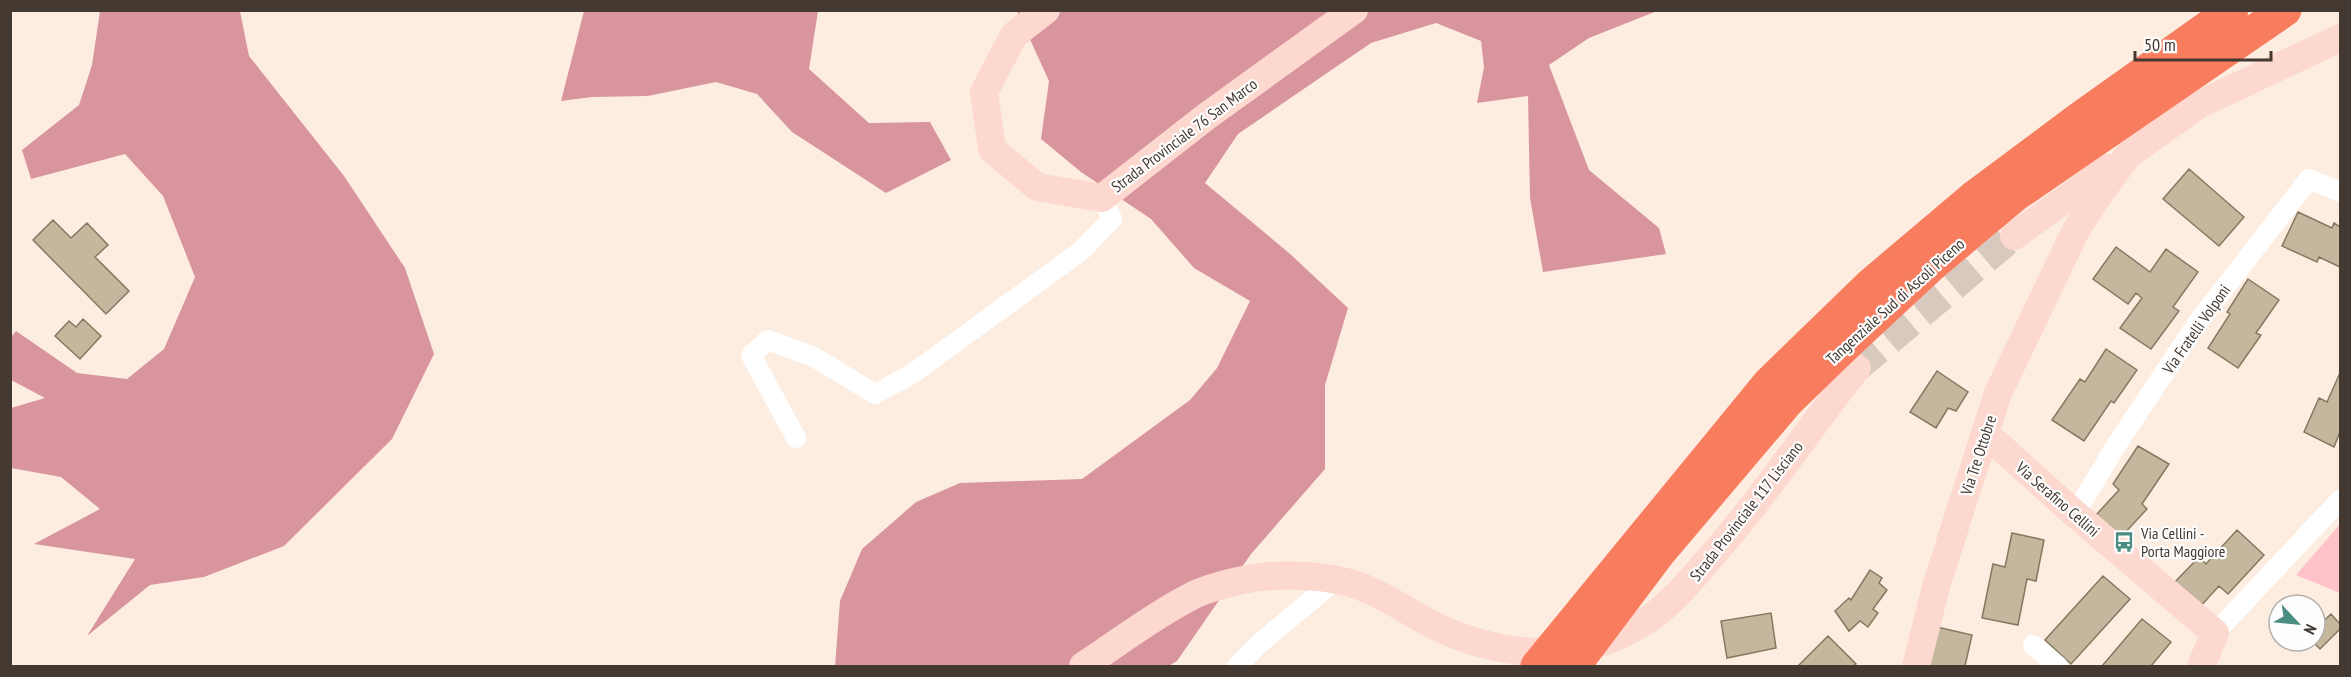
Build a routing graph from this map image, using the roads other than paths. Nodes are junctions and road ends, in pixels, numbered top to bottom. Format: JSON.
{"nodes":[{"id":1,"x":1046,"y":10,"type":"edge"},
{"id":2,"x":1354,"y":10,"type":"edge"},
{"id":3,"x":2232,"y":10,"type":"edge"},
{"id":4,"x":2285,"y":10,"type":"edge"},
{"id":5,"x":2340,"y":38,"type":"edge"},
{"id":6,"x":2128,"y":154,"type":"junction"},
{"id":7,"x":2340,"y":192,"type":"edge"},
{"id":8,"x":1102,"y":198,"type":"junction"},
{"id":9,"x":2070,"y":241,"type":"junction"},
{"id":10,"x":1857,"y":368,"type":"tunnel mouth"},
{"id":11,"x":1985,"y":433,"type":"junction"},
{"id":12,"x":796,"y":438,"type":"dead end"},
{"id":13,"x":2340,"y":500,"type":"edge"},
{"id":14,"x":2075,"y":514,"type":"junction"},
{"id":15,"x":1336,"y":580,"type":"junction"},
{"id":16,"x":2215,"y":633,"type":"junction"},
{"id":17,"x":2033,"y":645,"type":"dead end"},
{"id":18,"x":1083,"y":666,"type":"edge"},
{"id":19,"x":1237,"y":666,"type":"edge"},
{"id":20,"x":1537,"y":666,"type":"edge"},
{"id":21,"x":1574,"y":666,"type":"edge"},
{"id":22,"x":1916,"y":666,"type":"edge"},
{"id":23,"x":2058,"y":666,"type":"edge"},
{"id":24,"x":2201,"y":666,"type":"edge"}],
"edges":[{"from":1,"to":8,"type":"street","name":"Strada Provinciale 76 San Marco"},
{"from":2,"to":8,"type":"street","name":"Strada Provinciale 76 San Marco"},
{"from":3,"to":20,"type":"highway","name":"Tangenziale Sud di Ascoli Piceno"},
{"from":4,"to":21,"type":"highway","name":"Tangenziale Sud di Ascoli Piceno"},
{"from":5,"to":6,"type":"street"},
{"from":6,"to":9,"type":"street"},
{"from":6,"to":9,"type":"street"},
{"from":7,"to":14,"type":"street","name":"Via Fratelli Volponi"},
{"from":8,"to":12,"type":"street"},
{"from":9,"to":11,"type":"street","name":"Via Tre Ottobre"},
{"from":10,"to":15,"type":"street","name":"Strada Provinciale 117 Lisciano"},
{"from":11,"to":14,"type":"street","name":"Via Serafino Cellini"},
{"from":11,"to":22,"type":"street","name":"Via Tre Ottobre"},
{"from":13,"to":16,"type":"street"},
{"from":14,"to":16,"type":"street","name":"Via Serafino Cellini"},
{"from":15,"to":18,"type":"street","name":"Strada Provinciale 117 Lisciano"},
{"from":15,"to":19,"type":"street"},
{"from":16,"to":24,"type":"street"},
{"from":17,"to":23,"type":"street"}]}
